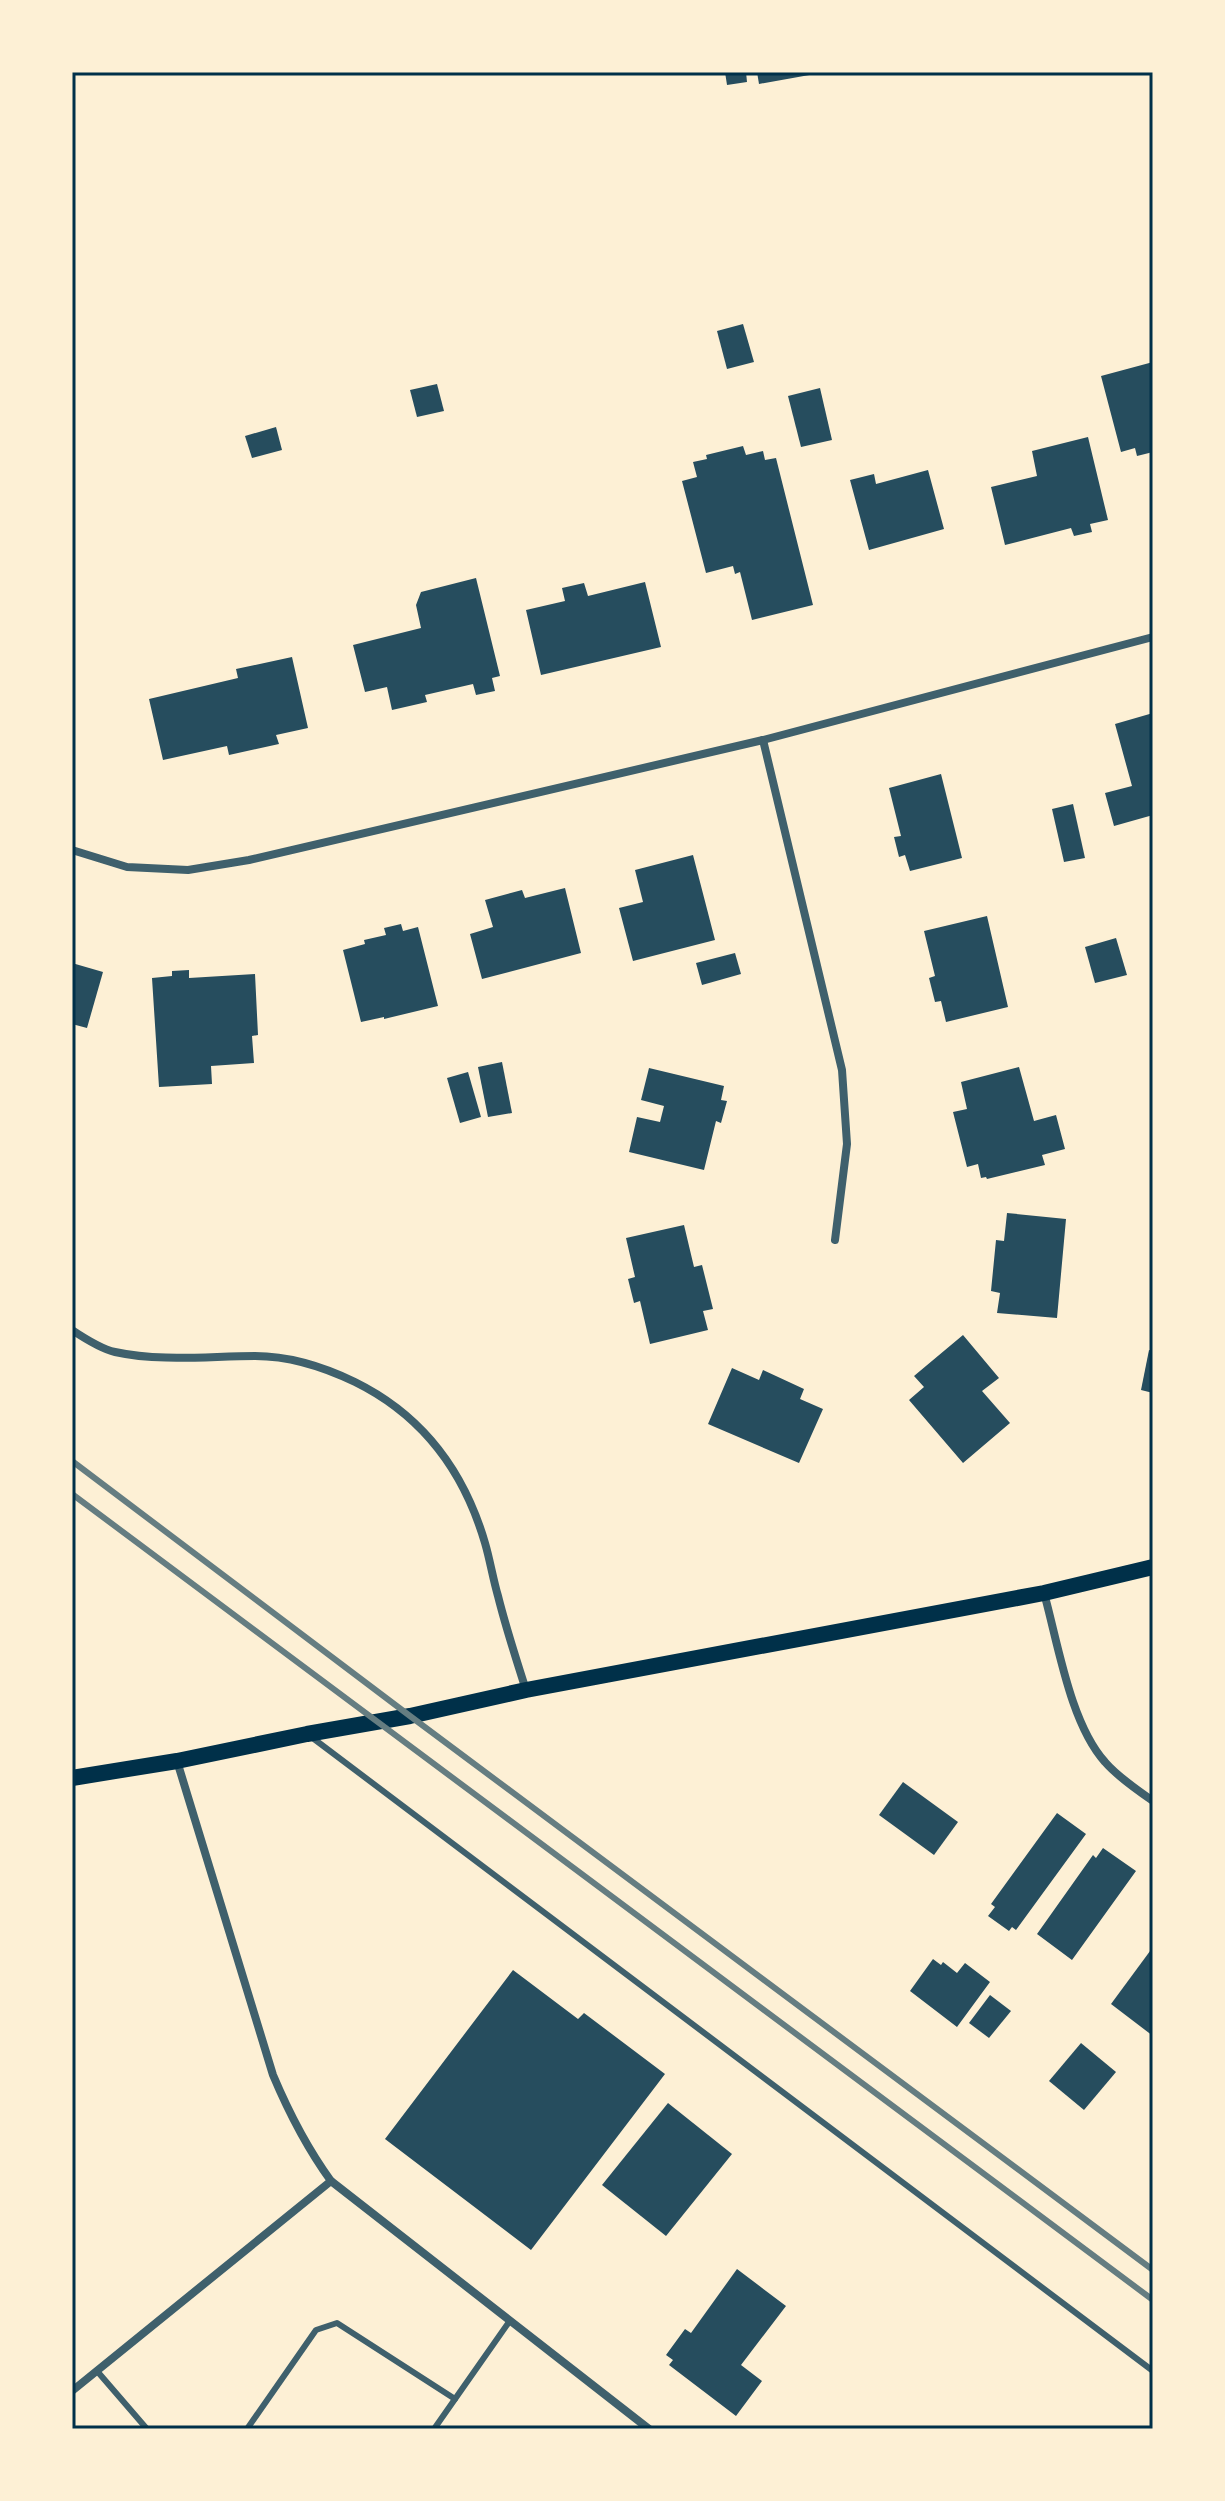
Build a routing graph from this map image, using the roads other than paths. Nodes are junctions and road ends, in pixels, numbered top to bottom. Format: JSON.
{"nodes":[{"id":1,"x":1153,"y":637,"type":"edge"},
{"id":2,"x":763,"y":740,"type":"junction"},
{"id":3,"x":72,"y":850,"type":"edge"},
{"id":4,"x":835,"y":1240,"type":"dead end"},
{"id":5,"x":72,"y":1330,"type":"edge"},
{"id":6,"x":1153,"y":1567,"type":"edge"},
{"id":7,"x":1044,"y":1593,"type":"junction"},
{"id":8,"x":526,"y":1690,"type":"junction"},
{"id":9,"x":307,"y":1734,"type":"junction"},
{"id":10,"x":177,"y":1761,"type":"junction"},
{"id":11,"x":72,"y":1778,"type":"edge"},
{"id":12,"x":1153,"y":1801,"type":"edge"},
{"id":13,"x":331,"y":2181,"type":"junction"},
{"id":14,"x":509,"y":2322,"type":"junction"},
{"id":15,"x":97,"y":2371,"type":"junction"},
{"id":16,"x":1153,"y":2371,"type":"edge"},
{"id":17,"x":72,"y":2391,"type":"edge"},
{"id":18,"x":455,"y":2399,"type":"junction"},
{"id":19,"x":147,"y":2429,"type":"edge"},
{"id":20,"x":247,"y":2429,"type":"edge"},
{"id":21,"x":434,"y":2429,"type":"edge"},
{"id":22,"x":649,"y":2429,"type":"edge"}],
"edges":[{"from":1,"to":2,"type":"street"},
{"from":2,"to":3,"type":"street"},
{"from":2,"to":4,"type":"street"},
{"from":5,"to":8,"type":"street"},
{"from":6,"to":7,"type":"main road"},
{"from":7,"to":8,"type":"main road"},
{"from":7,"to":12,"type":"street"},
{"from":8,"to":9,"type":"main road"},
{"from":9,"to":10,"type":"main road"},
{"from":9,"to":16,"type":"lane"},
{"from":10,"to":11,"type":"main road"},
{"from":10,"to":13,"type":"street"},
{"from":13,"to":14,"type":"street"},
{"from":13,"to":15,"type":"street"},
{"from":14,"to":18,"type":"lane"},
{"from":14,"to":22,"type":"street"},
{"from":15,"to":17,"type":"street"},
{"from":15,"to":19,"type":"lane"},
{"from":18,"to":20,"type":"lane"},
{"from":18,"to":21,"type":"lane"}]}
